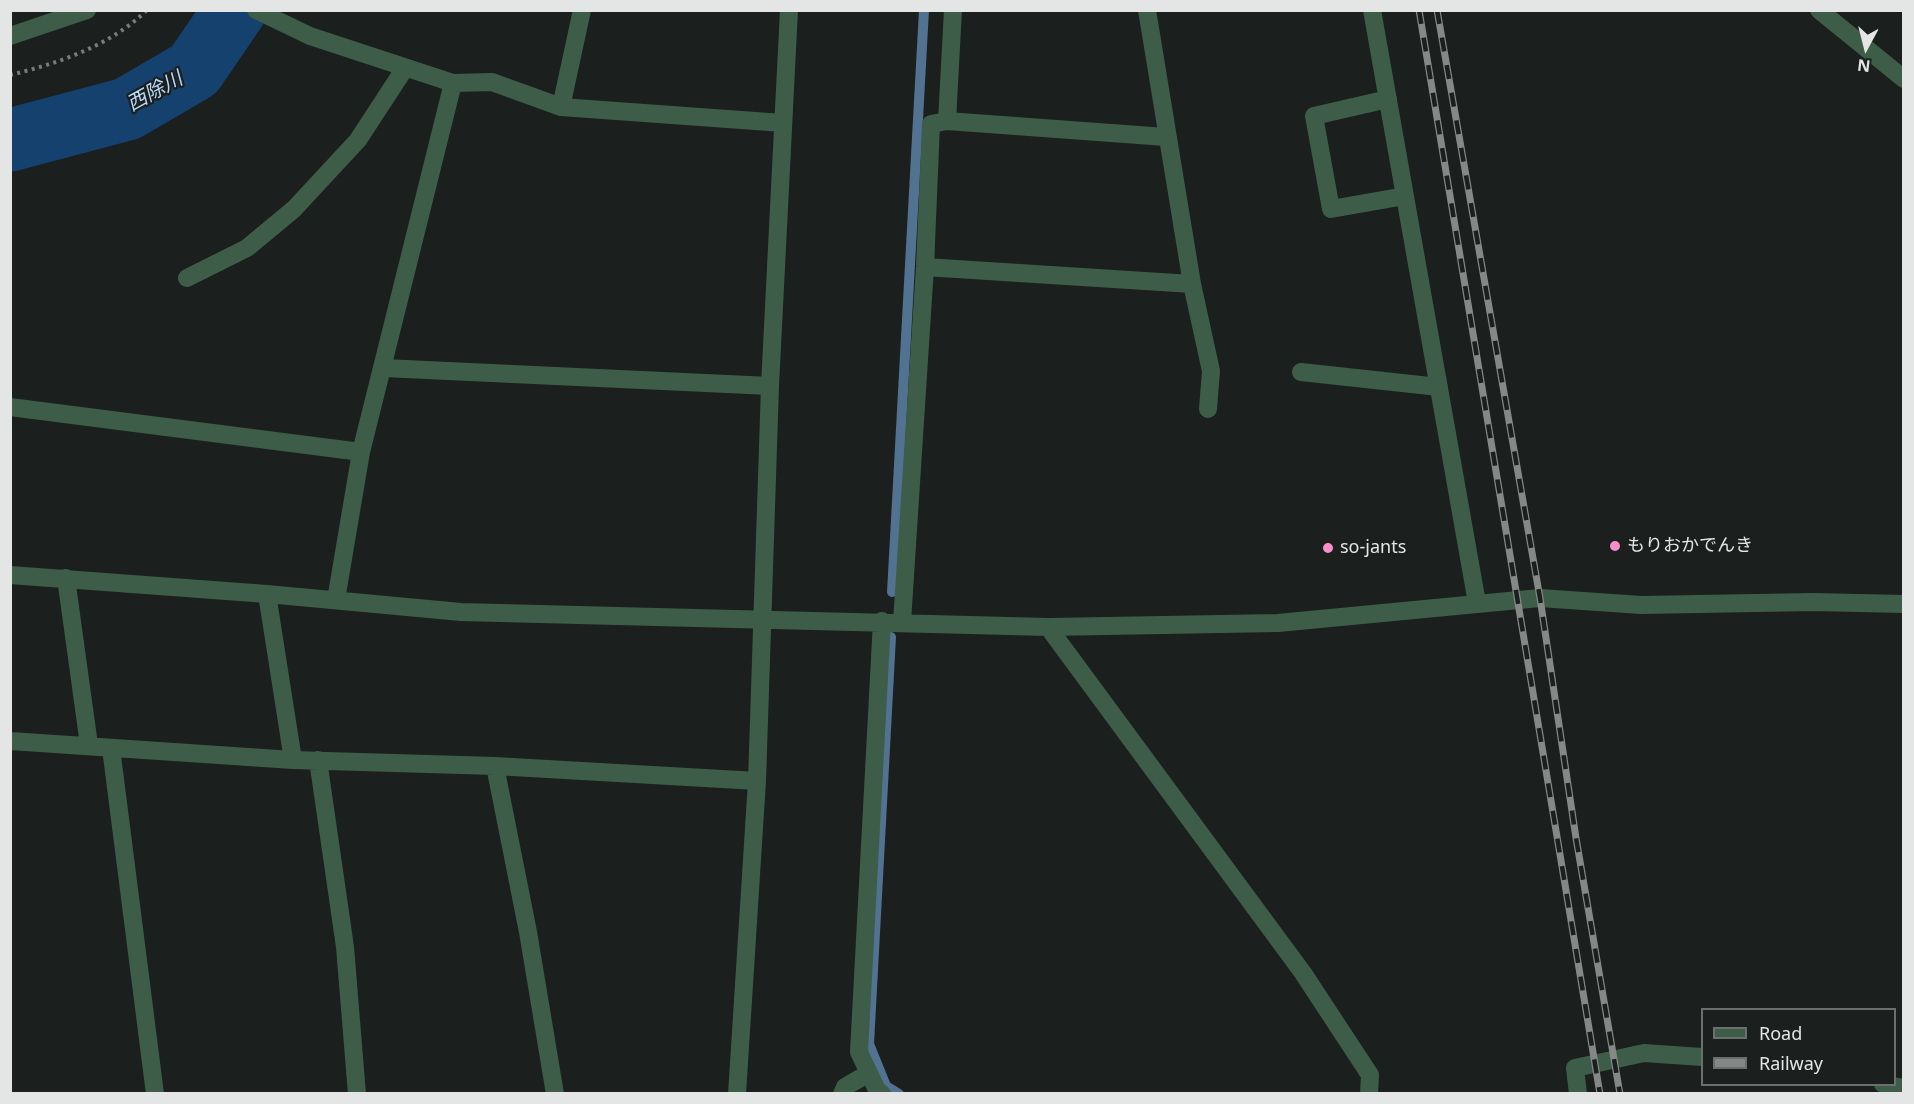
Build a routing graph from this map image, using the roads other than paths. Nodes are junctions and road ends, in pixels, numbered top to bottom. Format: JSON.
{"nodes":[{"id":1,"x":87,"y":10,"type":"edge"},
{"id":2,"x":256,"y":10,"type":"edge"},
{"id":3,"x":582,"y":10,"type":"edge"},
{"id":4,"x":789,"y":10,"type":"edge"},
{"id":5,"x":953,"y":10,"type":"edge"},
{"id":6,"x":1147,"y":10,"type":"edge"},
{"id":7,"x":1372,"y":10,"type":"edge"},
{"id":8,"x":1819,"y":10,"type":"edge"},
{"id":9,"x":10,"y":36,"type":"edge"},
{"id":10,"x":405,"y":68,"type":"junction"},
{"id":11,"x":1904,"y":79,"type":"edge"},
{"id":12,"x":453,"y":83,"type":"junction"},
{"id":13,"x":1388,"y":99,"type":"junction"},
{"id":14,"x":561,"y":106,"type":"junction"},
{"id":15,"x":947,"y":121,"type":"junction"},
{"id":16,"x":783,"y":123,"type":"junction"},
{"id":17,"x":1166,"y":137,"type":"junction"},
{"id":18,"x":1405,"y":196,"type":"junction"},
{"id":19,"x":925,"y":267,"type":"junction"},
{"id":20,"x":188,"y":278,"type":"dead end"},
{"id":21,"x":1192,"y":284,"type":"junction"},
{"id":22,"x":384,"y":368,"type":"junction"},
{"id":23,"x":1301,"y":372,"type":"dead end"},
{"id":24,"x":770,"y":386,"type":"junction"},
{"id":25,"x":1439,"y":387,"type":"junction"},
{"id":26,"x":10,"y":407,"type":"edge"},
{"id":27,"x":1208,"y":409,"type":"dead end"},
{"id":28,"x":361,"y":452,"type":"junction"},
{"id":29,"x":10,"y":575,"type":"edge"},
{"id":30,"x":66,"y":578,"type":"junction"},
{"id":31,"x":267,"y":594,"type":"junction"},
{"id":32,"x":336,"y":600,"type":"junction"},
{"id":33,"x":1477,"y":603,"type":"junction"},
{"id":34,"x":1904,"y":604,"type":"edge"},
{"id":35,"x":764,"y":617,"type":"junction"},
{"id":36,"x":882,"y":621,"type":"junction"},
{"id":37,"x":902,"y":621,"type":"junction"},
{"id":38,"x":1048,"y":627,"type":"junction"},
{"id":39,"x":10,"y":741,"type":"edge"},
{"id":40,"x":89,"y":745,"type":"junction"},
{"id":41,"x":111,"y":748,"type":"junction"},
{"id":42,"x":293,"y":760,"type":"junction"},
{"id":43,"x":318,"y":760,"type":"junction"},
{"id":44,"x":495,"y":766,"type":"junction"},
{"id":45,"x":757,"y":781,"type":"junction"},
{"id":46,"x":1701,"y":1057,"type":"edge"},
{"id":47,"x":869,"y":1072,"type":"junction"},
{"id":48,"x":155,"y":1094,"type":"edge"},
{"id":49,"x":357,"y":1094,"type":"edge"},
{"id":50,"x":555,"y":1094,"type":"edge"},
{"id":51,"x":737,"y":1094,"type":"edge"},
{"id":52,"x":842,"y":1094,"type":"edge"},
{"id":53,"x":882,"y":1094,"type":"edge"},
{"id":54,"x":1369,"y":1094,"type":"edge"},
{"id":55,"x":1578,"y":1094,"type":"edge"}],
"edges":[{"from":1,"to":9,"type":"street"},
{"from":2,"to":10,"type":"street"},
{"from":3,"to":14,"type":"street"},
{"from":4,"to":16,"type":"street"},
{"from":5,"to":15,"type":"street"},
{"from":6,"to":17,"type":"street"},
{"from":7,"to":13,"type":"street"},
{"from":8,"to":11,"type":"street"},
{"from":10,"to":12,"type":"street"},
{"from":10,"to":20,"type":"street"},
{"from":12,"to":14,"type":"street"},
{"from":12,"to":22,"type":"street"},
{"from":13,"to":18,"type":"street"},
{"from":13,"to":18,"type":"street"},
{"from":14,"to":16,"type":"street"},
{"from":15,"to":17,"type":"street"},
{"from":15,"to":19,"type":"street"},
{"from":16,"to":24,"type":"street"},
{"from":17,"to":21,"type":"street"},
{"from":18,"to":25,"type":"street"},
{"from":19,"to":21,"type":"street"},
{"from":19,"to":37,"type":"street"},
{"from":21,"to":27,"type":"street"},
{"from":22,"to":24,"type":"street"},
{"from":22,"to":28,"type":"street"},
{"from":23,"to":25,"type":"street"},
{"from":24,"to":35,"type":"street"},
{"from":25,"to":33,"type":"street"},
{"from":26,"to":28,"type":"street"},
{"from":28,"to":32,"type":"street"},
{"from":29,"to":30,"type":"street"},
{"from":30,"to":31,"type":"street"},
{"from":30,"to":40,"type":"street"},
{"from":31,"to":32,"type":"street"},
{"from":31,"to":42,"type":"street"},
{"from":32,"to":35,"type":"street"},
{"from":33,"to":34,"type":"street"},
{"from":33,"to":38,"type":"street"},
{"from":35,"to":36,"type":"street"},
{"from":35,"to":45,"type":"street"},
{"from":36,"to":37,"type":"street"},
{"from":36,"to":47,"type":"street"},
{"from":37,"to":38,"type":"street"},
{"from":38,"to":54,"type":"street"},
{"from":39,"to":40,"type":"street"},
{"from":40,"to":41,"type":"street"},
{"from":41,"to":42,"type":"street"},
{"from":41,"to":48,"type":"street"},
{"from":42,"to":43,"type":"street"},
{"from":43,"to":44,"type":"street"},
{"from":43,"to":49,"type":"street"},
{"from":44,"to":45,"type":"street"},
{"from":44,"to":50,"type":"street"},
{"from":45,"to":51,"type":"street"},
{"from":46,"to":55,"type":"street"},
{"from":47,"to":52,"type":"street"},
{"from":47,"to":53,"type":"street"}]}
